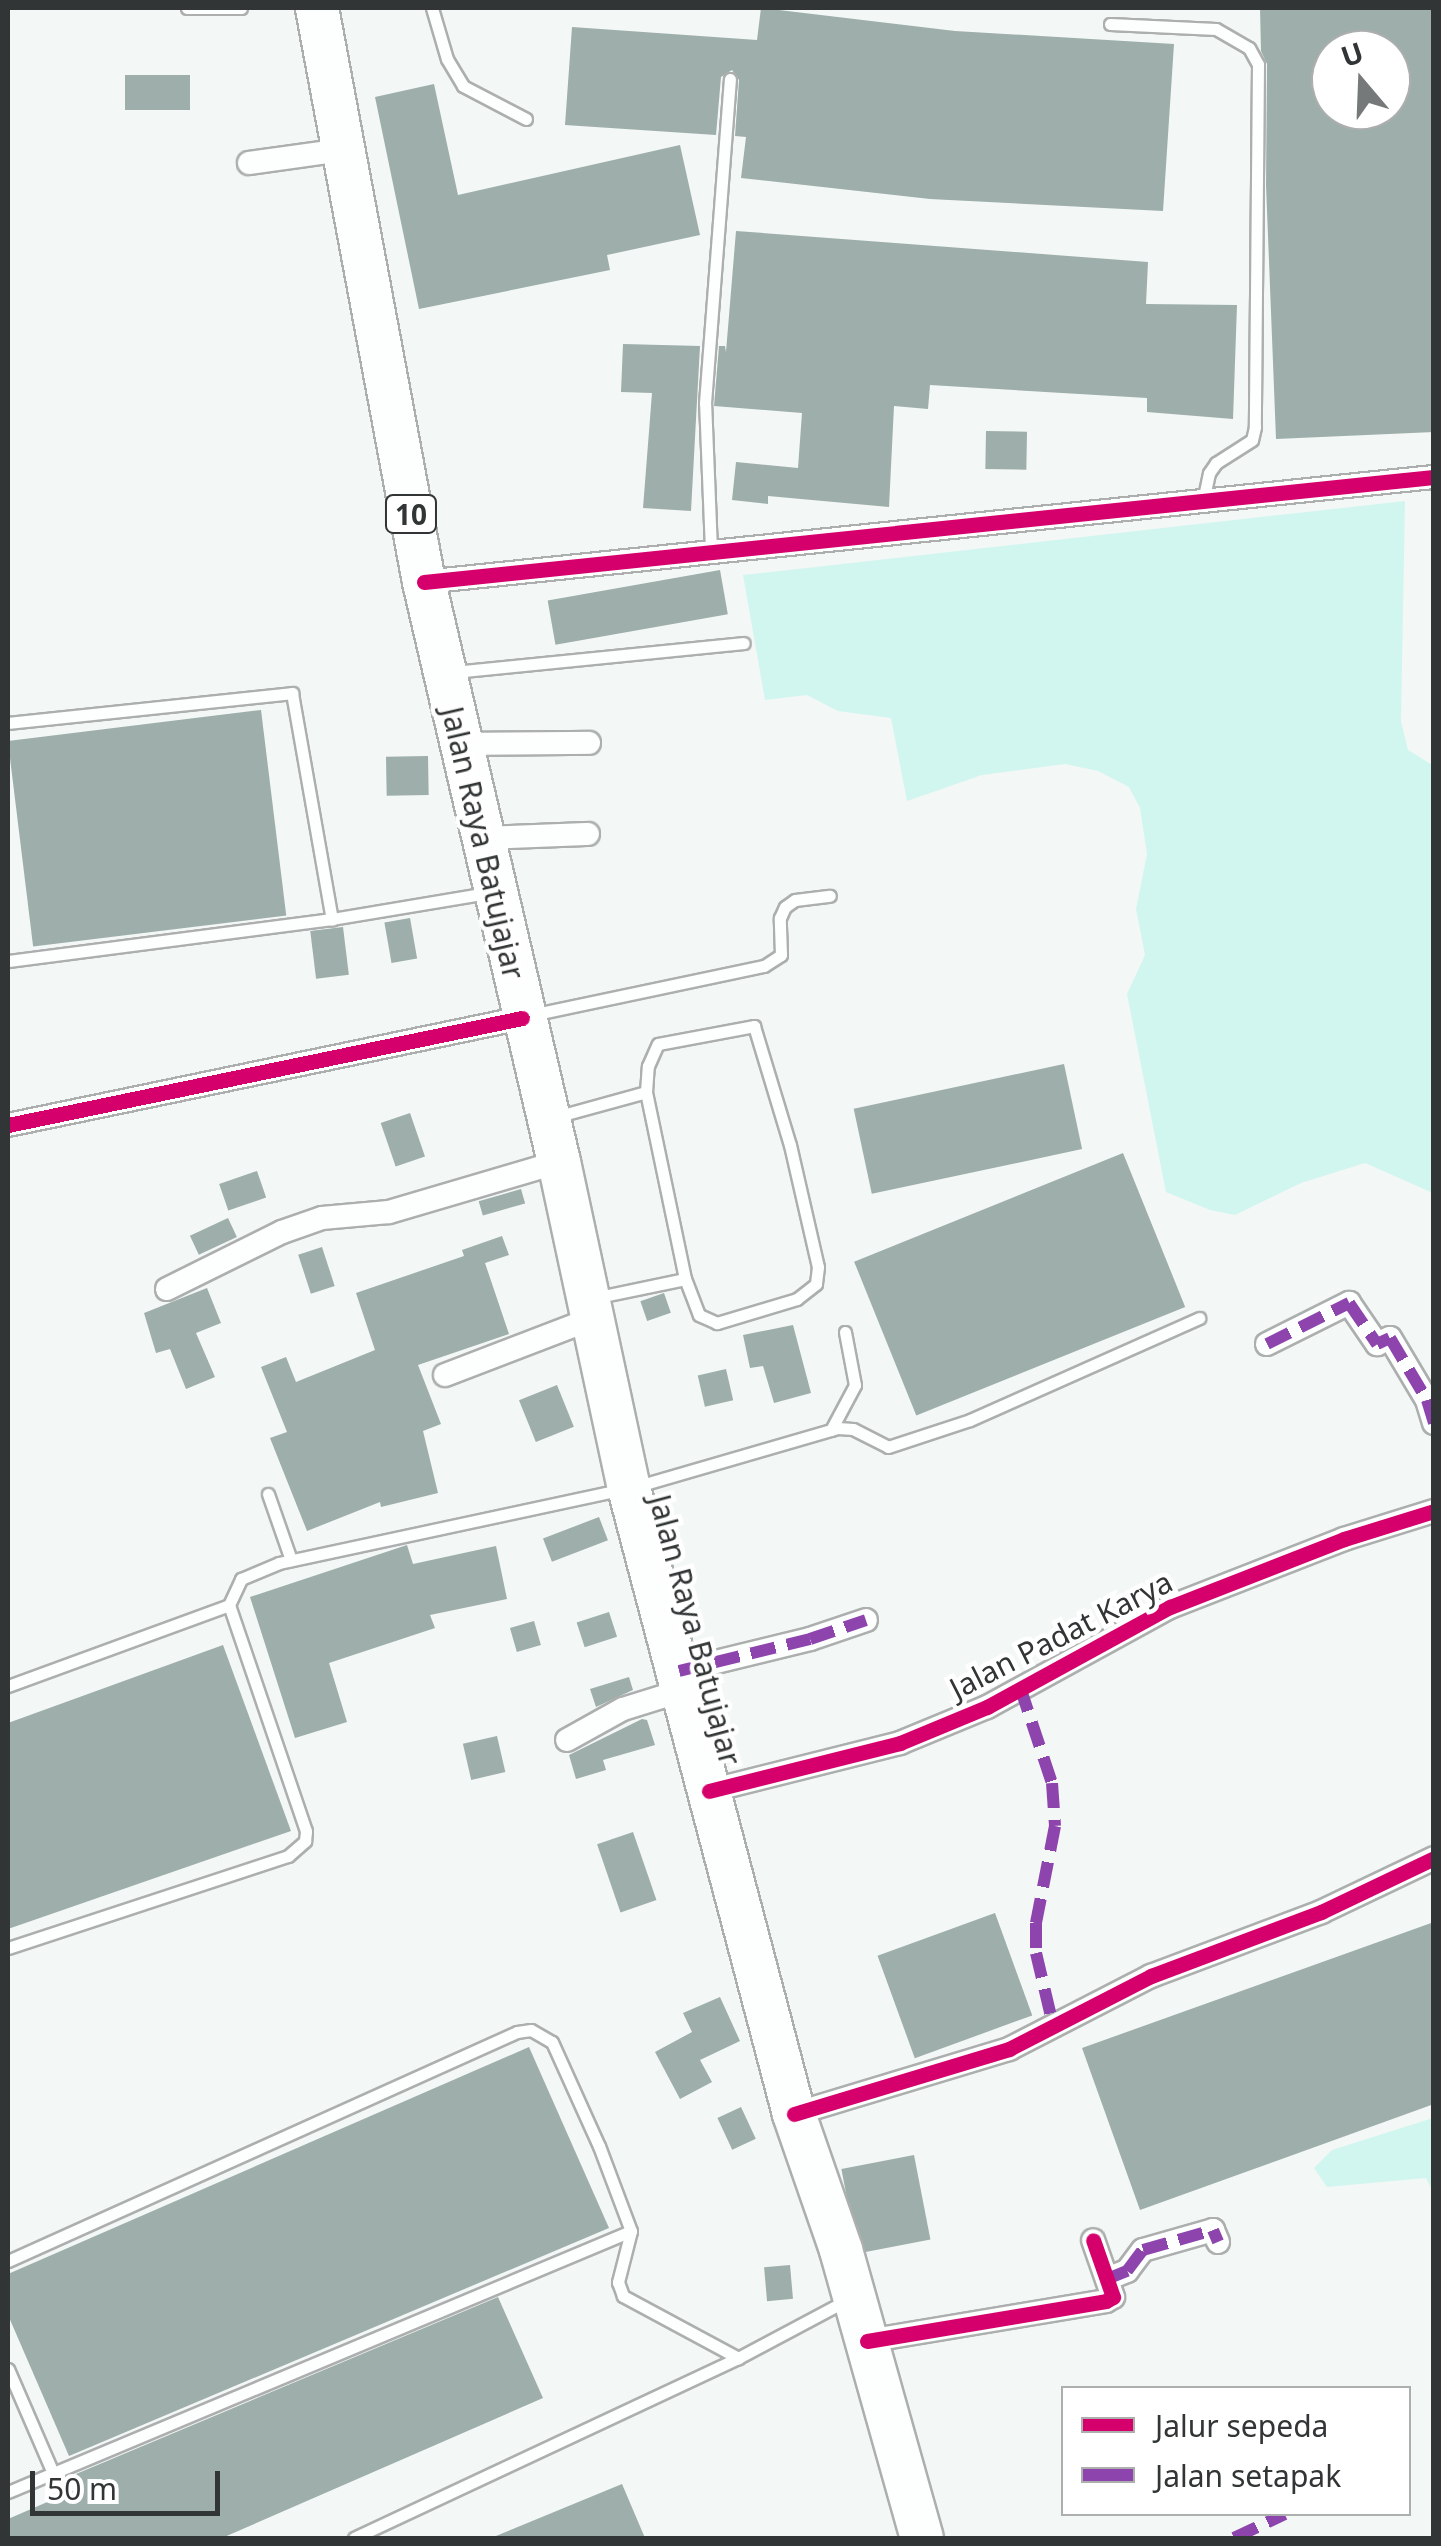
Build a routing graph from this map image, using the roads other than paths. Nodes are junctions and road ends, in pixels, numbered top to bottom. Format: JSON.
{"nodes":[{"id":1,"x":187,"y":8,"type":"edge"},
{"id":2,"x":241,"y":8,"type":"edge"},
{"id":3,"x":317,"y":8,"type":"edge"},
{"id":4,"x":432,"y":8,"type":"edge"},
{"id":5,"x":1110,"y":24,"type":"dead end"},
{"id":6,"x":730,"y":79,"type":"dead end"},
{"id":7,"x":526,"y":119,"type":"dead end"},
{"id":8,"x":343,"y":150,"type":"junction"},
{"id":9,"x":248,"y":163,"type":"dead end"},
{"id":10,"x":1434,"y":478,"type":"edge"},
{"id":11,"x":1203,"y":502,"type":"junction"},
{"id":12,"x":711,"y":550,"type":"junction"},
{"id":13,"x":424,"y":582,"type":"junction"},
{"id":14,"x":744,"y":643,"type":"dead end"},
{"id":15,"x":444,"y":673,"type":"junction"},
{"id":16,"x":8,"y":723,"type":"edge"},
{"id":17,"x":463,"y":744,"type":"junction"},
{"id":18,"x":589,"y":744,"type":"dead end"},
{"id":19,"x":588,"y":834,"type":"dead end"},
{"id":20,"x":482,"y":838,"type":"junction"},
{"id":21,"x":495,"y":892,"type":"junction"},
{"id":22,"x":830,"y":896,"type":"dead end"},
{"id":23,"x":332,"y":919,"type":"junction"},
{"id":24,"x":8,"y":960,"type":"edge"},
{"id":25,"x":522,"y":1018,"type":"junction"},
{"id":26,"x":646,"y":1092,"type":"junction"},
{"id":27,"x":548,"y":1119,"type":"junction"},
{"id":28,"x":8,"y":1125,"type":"edge"},
{"id":29,"x":559,"y":1162,"type":"junction"},
{"id":30,"x":685,"y":1279,"type":"junction"},
{"id":31,"x":167,"y":1290,"type":"dead end"},
{"id":32,"x":590,"y":1309,"type":"junction"},
{"id":33,"x":1199,"y":1318,"type":"dead end"},
{"id":34,"x":845,"y":1332,"type":"dead end"},
{"id":35,"x":1267,"y":1344,"type":"dead end"},
{"id":36,"x":446,"y":1375,"type":"dead end"},
{"id":37,"x":1434,"y":1423,"type":"edge"},
{"id":38,"x":832,"y":1430,"type":"junction"},
{"id":39,"x":629,"y":1488,"type":"junction"},
{"id":40,"x":268,"y":1494,"type":"dead end"},
{"id":41,"x":1434,"y":1511,"type":"edge"},
{"id":42,"x":291,"y":1560,"type":"junction"},
{"id":43,"x":230,"y":1606,"type":"junction"},
{"id":44,"x":866,"y":1620,"type":"dead end"},
{"id":45,"x":682,"y":1680,"type":"junction"},
{"id":46,"x":8,"y":1686,"type":"edge"},
{"id":47,"x":567,"y":1740,"type":"dead end"},
{"id":48,"x":709,"y":1791,"type":"junction"},
{"id":49,"x":1434,"y":1858,"type":"edge"},
{"id":50,"x":8,"y":1948,"type":"edge"},
{"id":51,"x":794,"y":2114,"type":"junction"},
{"id":52,"x":631,"y":2231,"type":"junction"},
{"id":53,"x":1092,"y":2240,"type":"dead end"},
{"id":54,"x":1218,"y":2242,"type":"dead end"},
{"id":55,"x":8,"y":2261,"type":"edge"},
{"id":56,"x":1107,"y":2279,"type":"junction"},
{"id":57,"x":854,"y":2296,"type":"junction"},
{"id":58,"x":868,"y":2341,"type":"junction"},
{"id":59,"x":738,"y":2358,"type":"junction"},
{"id":60,"x":8,"y":2369,"type":"edge"},
{"id":61,"x":54,"y":2473,"type":"junction"},
{"id":62,"x":8,"y":2492,"type":"edge"},
{"id":63,"x":354,"y":2538,"type":"edge"},
{"id":64,"x":922,"y":2538,"type":"edge"}],
"edges":[{"from":1,"to":2,"type":"lane"},
{"from":3,"to":8,"type":"highway","name":"Jalan Raya Batujajar","number":"10"},
{"from":4,"to":7,"type":"lane"},
{"from":5,"to":11,"type":"lane"},
{"from":6,"to":12,"type":"lane"},
{"from":8,"to":9,"type":"street"},
{"from":8,"to":13,"type":"highway","name":"Jalan Raya Batujajar","number":"10"},
{"from":10,"to":11,"type":"street"},
{"from":11,"to":12,"type":"street"},
{"from":12,"to":13,"type":"street"},
{"from":13,"to":15,"type":"highway","name":"Jalan Raya Batujajar","number":"10"},
{"from":14,"to":15,"type":"lane"},
{"from":15,"to":17,"type":"highway","name":"Jalan Raya Batujajar","number":"10"},
{"from":16,"to":23,"type":"lane"},
{"from":17,"to":18,"type":"street"},
{"from":17,"to":20,"type":"highway","name":"Jalan Raya Batujajar","number":"10"},
{"from":19,"to":20,"type":"street"},
{"from":20,"to":21,"type":"highway","name":"Jalan Raya Batujajar","number":"10"},
{"from":21,"to":23,"type":"lane"},
{"from":21,"to":25,"type":"highway","name":"Jalan Raya Batujajar","number":"10"},
{"from":22,"to":25,"type":"lane"},
{"from":23,"to":24,"type":"lane"},
{"from":25,"to":27,"type":"highway","name":"Jalan Raya Batujajar","number":"10"},
{"from":25,"to":28,"type":"street"},
{"from":26,"to":27,"type":"lane"},
{"from":26,"to":30,"type":"lane"},
{"from":26,"to":30,"type":"lane"},
{"from":27,"to":29,"type":"highway","name":"Jalan Raya Batujajar","number":"10"},
{"from":29,"to":31,"type":"street"},
{"from":29,"to":32,"type":"highway","name":"Jalan Raya Batujajar","number":"10"},
{"from":30,"to":32,"type":"lane"},
{"from":32,"to":36,"type":"street"},
{"from":32,"to":39,"type":"highway","name":"Jalan Raya Batujajar","number":"10"},
{"from":33,"to":38,"type":"lane"},
{"from":34,"to":38,"type":"lane"},
{"from":35,"to":37,"type":"street"},
{"from":38,"to":39,"type":"lane"},
{"from":39,"to":42,"type":"lane"},
{"from":39,"to":45,"type":"highway","name":"Jalan Raya Batujajar","number":"10"},
{"from":40,"to":42,"type":"lane"},
{"from":41,"to":48,"type":"street","name":"Jalan Padat Karya"},
{"from":42,"to":43,"type":"lane"},
{"from":43,"to":46,"type":"lane"},
{"from":43,"to":50,"type":"lane"},
{"from":44,"to":45,"type":"street"},
{"from":45,"to":47,"type":"street"},
{"from":45,"to":48,"type":"highway","name":"Jalan Raya Batujajar","number":"10"},
{"from":48,"to":51,"type":"highway","name":"Jalan Raya Batujajar","number":"10"},
{"from":49,"to":51,"type":"street"},
{"from":51,"to":57,"type":"highway","name":"Jalan Raya Batujajar","number":"10"},
{"from":52,"to":55,"type":"lane"},
{"from":52,"to":59,"type":"lane"},
{"from":52,"to":61,"type":"lane"},
{"from":53,"to":56,"type":"street"},
{"from":54,"to":56,"type":"street"},
{"from":56,"to":58,"type":"street"},
{"from":57,"to":58,"type":"highway","name":"Jalan Raya Batujajar","number":"10"},
{"from":57,"to":59,"type":"lane"},
{"from":58,"to":64,"type":"highway","name":"Jalan Raya Batujajar","number":"10"},
{"from":59,"to":63,"type":"lane"},
{"from":60,"to":61,"type":"lane"},
{"from":61,"to":62,"type":"lane"}]}
